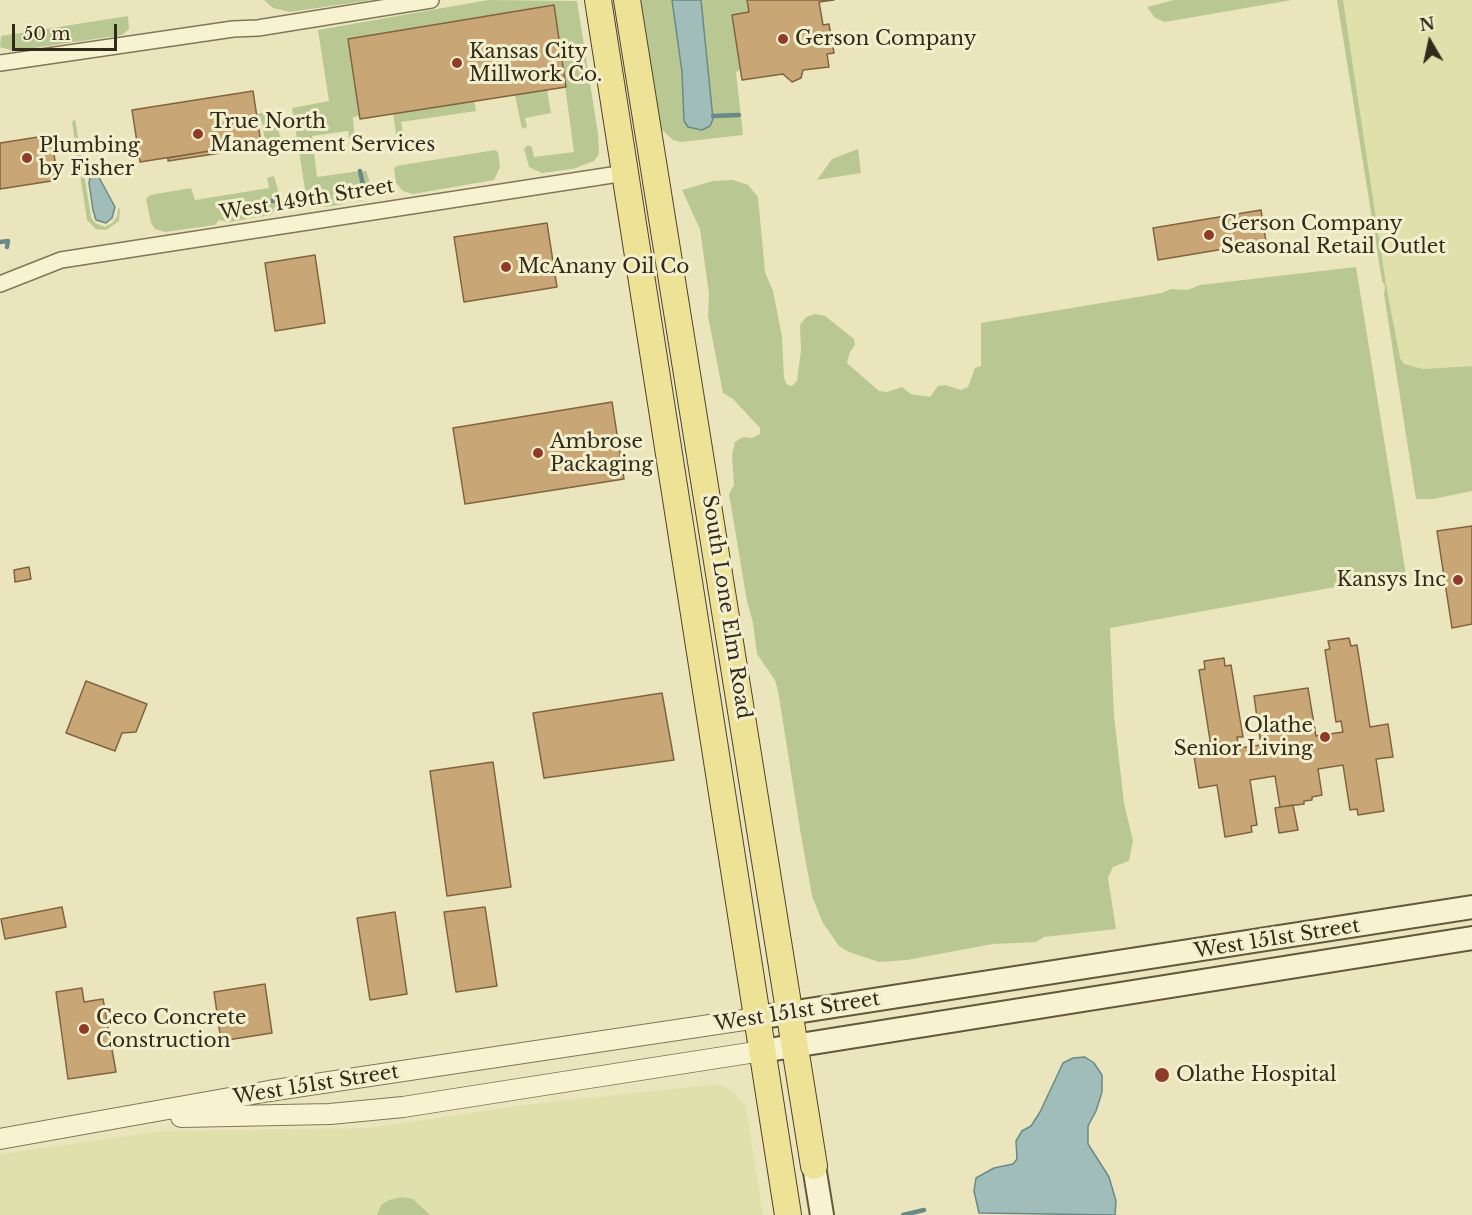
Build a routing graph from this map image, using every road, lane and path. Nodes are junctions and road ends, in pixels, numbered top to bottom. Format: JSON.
{"nodes":[{"id":1,"x":431,"y":0,"type":"edge"},
{"id":2,"x":598,"y":0,"type":"edge"},
{"id":3,"x":627,"y":0,"type":"edge"},
{"id":4,"x":0,"y":63,"type":"edge"},
{"id":5,"x":625,"y":172,"type":"junction"},
{"id":6,"x":0,"y":284,"type":"edge"},
{"id":7,"x":1472,"y":909,"type":"edge"},
{"id":8,"x":1472,"y":938,"type":"edge"},
{"id":9,"x":791,"y":1012,"type":"junction"},
{"id":10,"x":757,"y":1018,"type":"junction"},
{"id":11,"x":796,"y":1046,"type":"junction"},
{"id":12,"x":762,"y":1050,"type":"junction"},
{"id":13,"x":122,"y":1119,"type":"junction"},
{"id":14,"x":0,"y":1139,"type":"edge"},
{"id":15,"x":814,"y":1166,"type":"joint"},
{"id":16,"x":788,"y":1215,"type":"edge"},
{"id":17,"x":822,"y":1215,"type":"edge"}],
"edges":[{"from":1,"to":4,"type":"street"},
{"from":2,"to":5,"type":"main road","name":"South Lone Elm Road"},
{"from":3,"to":9,"type":"main road","name":"South Lone Elm Road"},
{"from":5,"to":6,"type":"street","name":"West 149th Street"},
{"from":5,"to":10,"type":"main road","name":"South Lone Elm Road"},
{"from":7,"to":9,"type":"main road","name":"West 151st Street"},
{"from":8,"to":11,"type":"main road","name":"West 151st Street"},
{"from":9,"to":10,"type":"main road","name":"West 151st Street"},
{"from":9,"to":11,"type":"main road","name":"South Lone Elm Road"},
{"from":10,"to":12,"type":"main road","name":"South Lone Elm Road"},
{"from":10,"to":13,"type":"street","name":"West 151st Street"},
{"from":11,"to":12,"type":"main road","name":"West 151st Street"},
{"from":11,"to":15,"type":"main road","name":"South Lone Elm Road"},
{"from":12,"to":13,"type":"street","name":"West 151st Street"},
{"from":12,"to":16,"type":"main road","name":"South Lone Elm Road"},
{"from":13,"to":14,"type":"street","name":"West 151st Street"},
{"from":15,"to":17,"type":"main road","name":"South Lone Elm Road"}]}
